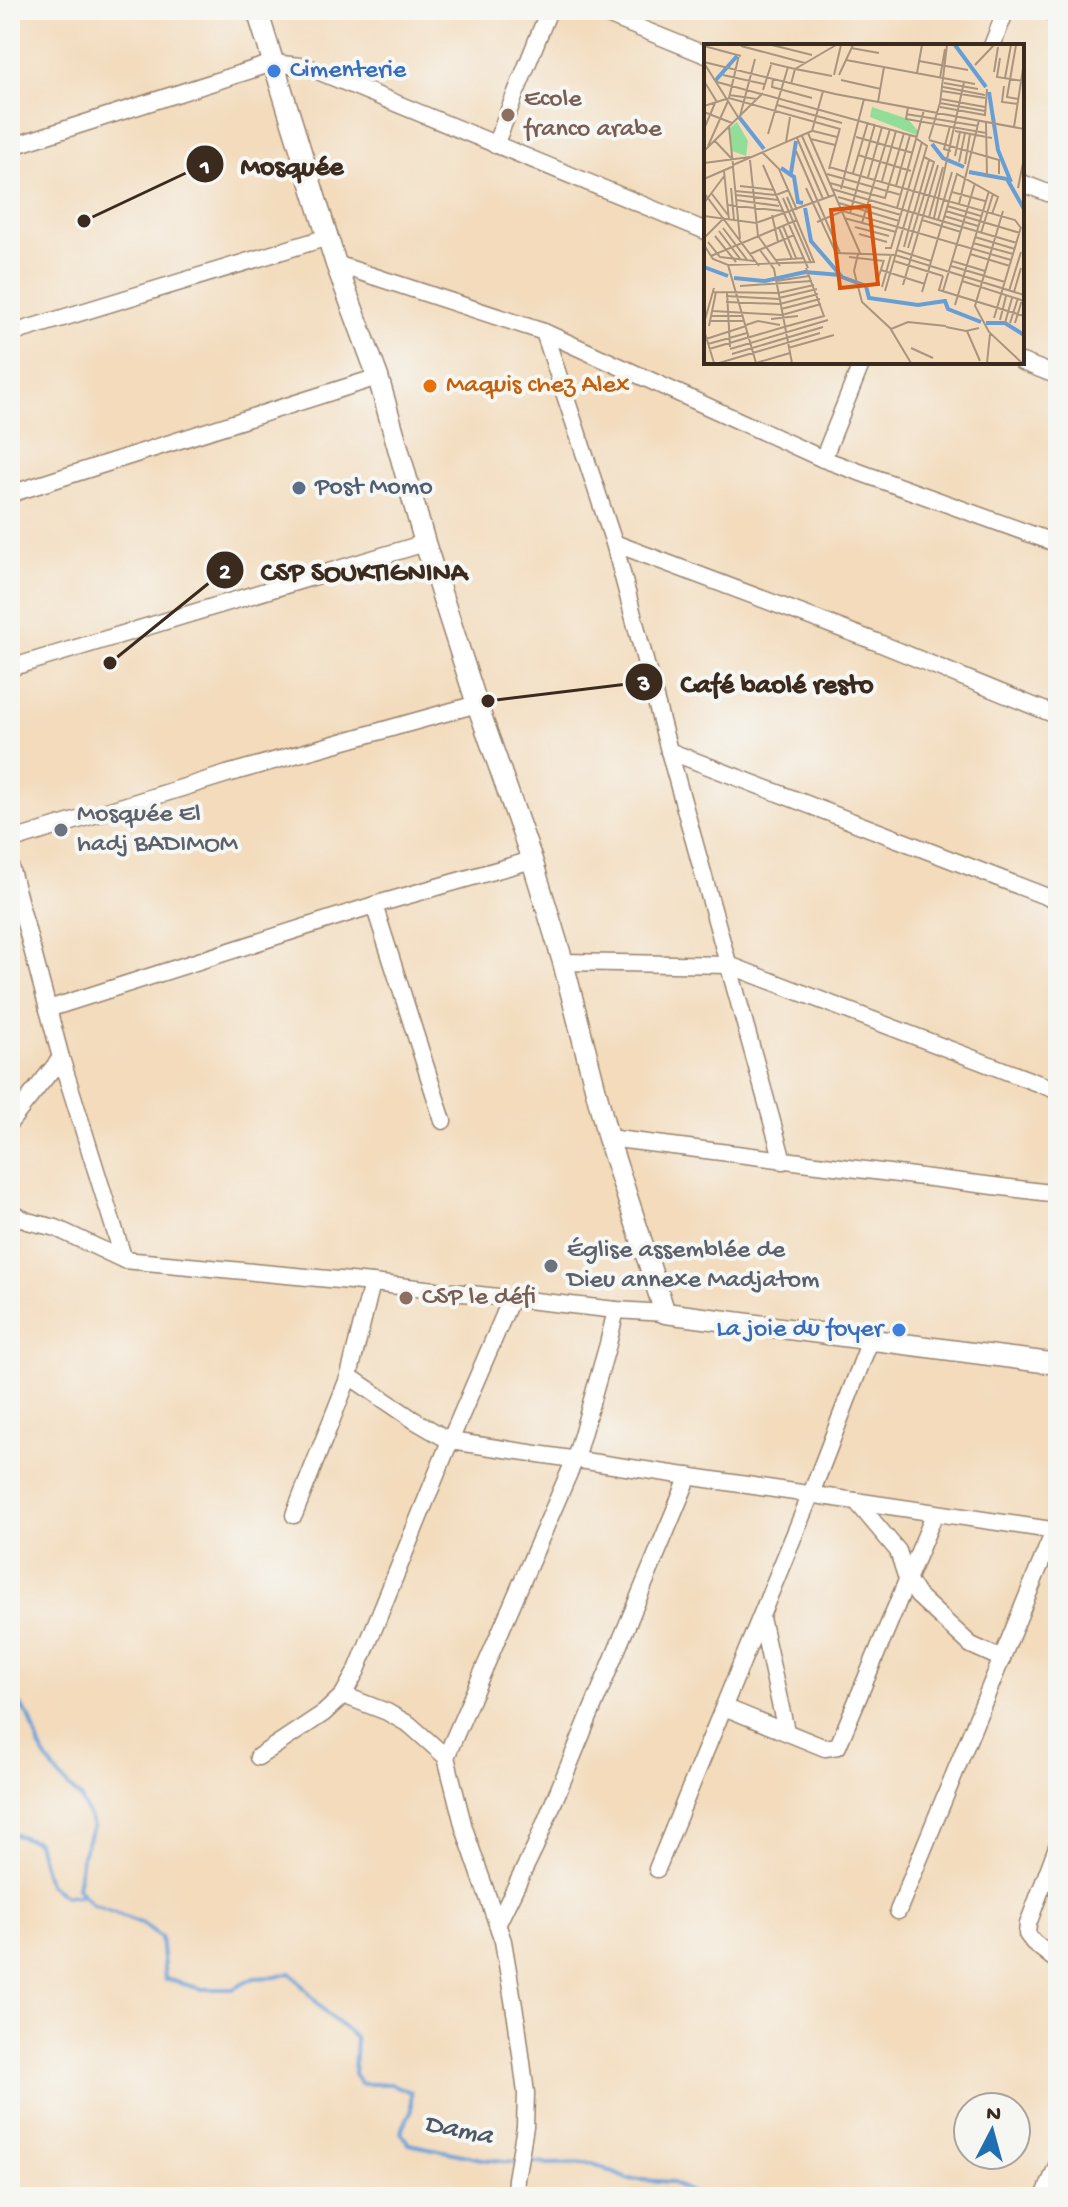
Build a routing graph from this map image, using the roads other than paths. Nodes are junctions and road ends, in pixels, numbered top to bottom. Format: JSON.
{"nodes":[{"id":1,"x":257,"y":10,"type":"edge"},
{"id":2,"x":549,"y":10,"type":"edge"},
{"id":3,"x":595,"y":10,"type":"edge"},
{"id":4,"x":1006,"y":10,"type":"edge"},
{"id":5,"x":1045,"y":10,"type":"edge"},
{"id":6,"x":1058,"y":15,"type":"edge"},
{"id":7,"x":993,"y":44,"type":"edge"},
{"id":8,"x":704,"y":54,"type":"edge"},
{"id":9,"x":273,"y":63,"type":"junction"},
{"id":10,"x":495,"y":145,"type":"junction"},
{"id":11,"x":10,"y":147,"type":"edge"},
{"id":12,"x":1024,"y":184,"type":"edge"},
{"id":13,"x":1058,"y":197,"type":"edge"},
{"id":14,"x":704,"y":230,"type":"edge"},
{"id":15,"x":328,"y":237,"type":"junction"},
{"id":16,"x":336,"y":264,"type":"junction"},
{"id":17,"x":544,"y":332,"type":"junction"},
{"id":18,"x":10,"y":334,"type":"edge"},
{"id":19,"x":1024,"y":363,"type":"edge"},
{"id":20,"x":861,"y":364,"type":"edge"},
{"id":21,"x":1058,"y":376,"type":"edge"},
{"id":22,"x":378,"y":377,"type":"junction"},
{"id":23,"x":823,"y":459,"type":"junction"},
{"id":24,"x":10,"y":494,"type":"edge"},
{"id":25,"x":425,"y":543,"type":"junction"},
{"id":26,"x":614,"y":543,"type":"junction"},
{"id":27,"x":1058,"y":544,"type":"edge"},
{"id":28,"x":10,"y":668,"type":"edge"},
{"id":29,"x":477,"y":704,"type":"junction"},
{"id":30,"x":1058,"y":716,"type":"edge"},
{"id":31,"x":669,"y":751,"type":"junction"},
{"id":32,"x":10,"y":841,"type":"edge"},
{"id":33,"x":532,"y":860,"type":"junction"},
{"id":34,"x":10,"y":866,"type":"edge"},
{"id":35,"x":1058,"y":901,"type":"edge"},
{"id":36,"x":374,"y":905,"type":"junction"},
{"id":37,"x":563,"y":962,"type":"junction"},
{"id":38,"x":729,"y":965,"type":"junction"},
{"id":39,"x":48,"y":1009,"type":"junction"},
{"id":40,"x":61,"y":1058,"type":"junction"},
{"id":41,"x":1058,"y":1091,"type":"edge"},
{"id":42,"x":443,"y":1121,"type":"dead end"},
{"id":43,"x":10,"y":1122,"type":"edge"},
{"id":44,"x":608,"y":1138,"type":"junction"},
{"id":45,"x":783,"y":1161,"type":"junction"},
{"id":46,"x":1058,"y":1194,"type":"edge"},
{"id":47,"x":10,"y":1212,"type":"edge"},
{"id":48,"x":124,"y":1260,"type":"junction"},
{"id":49,"x":372,"y":1283,"type":"junction"},
{"id":50,"x":511,"y":1299,"type":"junction"},
{"id":51,"x":616,"y":1310,"type":"junction"},
{"id":52,"x":665,"y":1313,"type":"junction"},
{"id":53,"x":871,"y":1338,"type":"junction"},
{"id":54,"x":1058,"y":1364,"type":"edge"},
{"id":55,"x":349,"y":1376,"type":"junction"},
{"id":56,"x":450,"y":1441,"type":"junction"},
{"id":57,"x":575,"y":1459,"type":"junction"},
{"id":58,"x":689,"y":1476,"type":"junction"},
{"id":59,"x":811,"y":1494,"type":"junction"},
{"id":60,"x":856,"y":1501,"type":"junction"},
{"id":61,"x":935,"y":1513,"type":"junction"},
{"id":62,"x":294,"y":1515,"type":"dead end"},
{"id":63,"x":1056,"y":1531,"type":"edge"},
{"id":64,"x":907,"y":1579,"type":"junction"},
{"id":65,"x":761,"y":1618,"type":"junction"},
{"id":66,"x":1002,"y":1659,"type":"junction"},
{"id":67,"x":343,"y":1695,"type":"junction"},
{"id":68,"x":724,"y":1707,"type":"junction"},
{"id":69,"x":786,"y":1731,"type":"junction"},
{"id":70,"x":258,"y":1757,"type":"dead end"},
{"id":71,"x":446,"y":1757,"type":"junction"},
{"id":72,"x":1058,"y":1844,"type":"edge"},
{"id":73,"x":657,"y":1869,"type":"dead end"},
{"id":74,"x":898,"y":1911,"type":"dead end"},
{"id":75,"x":498,"y":1923,"type":"junction"},
{"id":76,"x":1058,"y":1962,"type":"edge"},
{"id":77,"x":1058,"y":2163,"type":"edge"},
{"id":78,"x":515,"y":2197,"type":"edge"},
{"id":79,"x":1044,"y":2197,"type":"edge"}],
"edges":[{"from":1,"to":9,"type":"street"},
{"from":2,"to":10,"type":"street"},
{"from":3,"to":8,"type":"street"},
{"from":4,"to":7,"type":"street"},
{"from":5,"to":6,"type":"street"},
{"from":9,"to":10,"type":"street"},
{"from":9,"to":11,"type":"street"},
{"from":9,"to":15,"type":"street"},
{"from":10,"to":14,"type":"street"},
{"from":12,"to":13,"type":"street"},
{"from":15,"to":16,"type":"street"},
{"from":15,"to":18,"type":"street"},
{"from":16,"to":17,"type":"street"},
{"from":16,"to":22,"type":"street"},
{"from":17,"to":23,"type":"street"},
{"from":17,"to":26,"type":"street"},
{"from":19,"to":21,"type":"street"},
{"from":20,"to":23,"type":"street"},
{"from":22,"to":24,"type":"street"},
{"from":22,"to":25,"type":"street"},
{"from":23,"to":27,"type":"street"},
{"from":25,"to":28,"type":"street"},
{"from":25,"to":29,"type":"street"},
{"from":26,"to":30,"type":"street"},
{"from":26,"to":31,"type":"street"},
{"from":29,"to":32,"type":"street"},
{"from":29,"to":33,"type":"street"},
{"from":31,"to":35,"type":"street"},
{"from":31,"to":38,"type":"street"},
{"from":33,"to":36,"type":"street"},
{"from":33,"to":37,"type":"street"},
{"from":34,"to":39,"type":"street"},
{"from":36,"to":39,"type":"street"},
{"from":36,"to":42,"type":"street"},
{"from":37,"to":38,"type":"street"},
{"from":37,"to":44,"type":"street"},
{"from":38,"to":41,"type":"street"},
{"from":38,"to":45,"type":"street"},
{"from":39,"to":40,"type":"street"},
{"from":40,"to":43,"type":"street"},
{"from":40,"to":48,"type":"street"},
{"from":44,"to":45,"type":"street"},
{"from":44,"to":52,"type":"street"},
{"from":45,"to":46,"type":"street"},
{"from":47,"to":48,"type":"street"},
{"from":48,"to":49,"type":"street"},
{"from":49,"to":50,"type":"street"},
{"from":49,"to":55,"type":"street"},
{"from":50,"to":51,"type":"street"},
{"from":50,"to":56,"type":"street"},
{"from":51,"to":52,"type":"street"},
{"from":51,"to":57,"type":"street"},
{"from":52,"to":53,"type":"street"},
{"from":53,"to":54,"type":"street"},
{"from":53,"to":59,"type":"street"},
{"from":55,"to":56,"type":"street"},
{"from":55,"to":62,"type":"street"},
{"from":56,"to":57,"type":"street"},
{"from":56,"to":67,"type":"street"},
{"from":57,"to":58,"type":"street"},
{"from":57,"to":71,"type":"street"},
{"from":58,"to":59,"type":"street"},
{"from":58,"to":75,"type":"street"},
{"from":59,"to":60,"type":"street"},
{"from":59,"to":65,"type":"street"},
{"from":60,"to":61,"type":"street"},
{"from":60,"to":64,"type":"street"},
{"from":61,"to":63,"type":"street"},
{"from":61,"to":64,"type":"street"},
{"from":63,"to":66,"type":"street"},
{"from":64,"to":66,"type":"street"},
{"from":64,"to":69,"type":"street"},
{"from":65,"to":68,"type":"street"},
{"from":65,"to":69,"type":"street"},
{"from":66,"to":74,"type":"street"},
{"from":67,"to":70,"type":"street"},
{"from":67,"to":71,"type":"street"},
{"from":68,"to":69,"type":"street"},
{"from":68,"to":73,"type":"street"},
{"from":71,"to":75,"type":"street"},
{"from":72,"to":76,"type":"street"},
{"from":75,"to":78,"type":"street"},
{"from":77,"to":79,"type":"street"}]}
